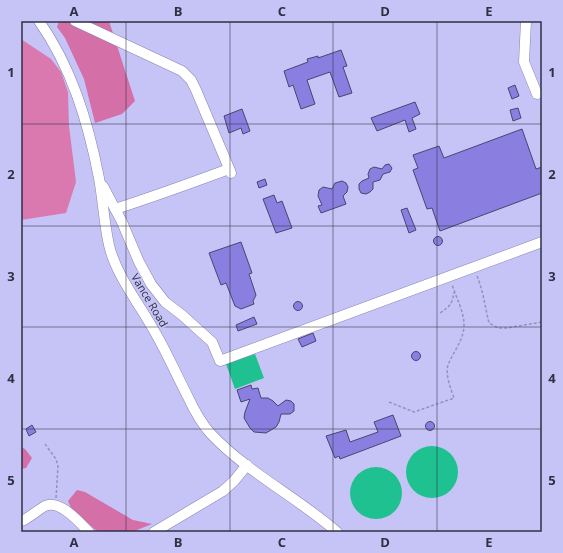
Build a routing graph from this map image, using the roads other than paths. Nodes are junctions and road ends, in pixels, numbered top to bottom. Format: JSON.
{"nodes":[{"id":1,"x":39,"y":21,"type":"edge"},
{"id":2,"x":75,"y":21,"type":"edge"},
{"id":3,"x":526,"y":21,"type":"edge"},
{"id":4,"x":537,"y":94,"type":"dead end"},
{"id":5,"x":99,"y":180,"type":"junction"},
{"id":6,"x":115,"y":209,"type":"junction"},
{"id":7,"x":542,"y":242,"type":"edge"},
{"id":8,"x":247,"y":465,"type":"junction"},
{"id":9,"x":21,"y":521,"type":"edge"},
{"id":10,"x":89,"y":532,"type":"edge"},
{"id":11,"x":154,"y":532,"type":"edge"},
{"id":12,"x":337,"y":532,"type":"edge"}],
"edges":[{"from":1,"to":5,"type":"street","name":"Vance Road"},
{"from":2,"to":6,"type":"street"},
{"from":3,"to":4,"type":"street"},
{"from":5,"to":6,"type":"street"},
{"from":5,"to":8,"type":"street","name":"Vance Road"},
{"from":6,"to":7,"type":"street"},
{"from":8,"to":11,"type":"street"},
{"from":8,"to":12,"type":"street","name":"Vance Road"},
{"from":9,"to":10,"type":"street"}]}
